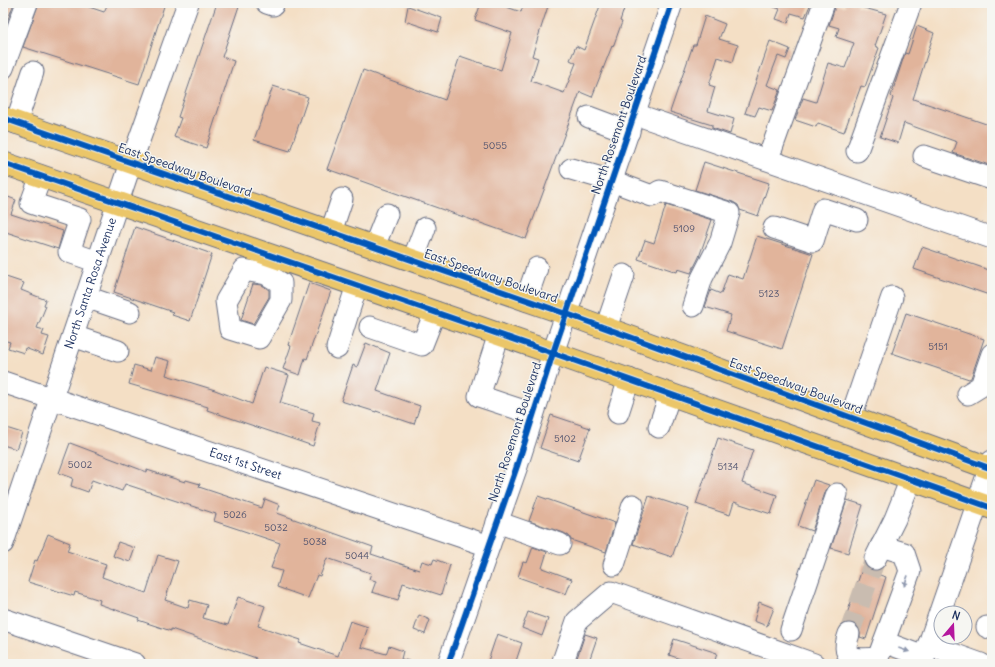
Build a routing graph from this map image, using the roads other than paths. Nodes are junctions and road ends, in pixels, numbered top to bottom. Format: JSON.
{"nodes":[{"id":1,"x":27,"y":3,"type":"edge"},
{"id":2,"x":188,"y":3,"type":"edge"},
{"id":3,"x":672,"y":3,"type":"edge"},
{"id":4,"x":824,"y":3,"type":"edge"},
{"id":5,"x":911,"y":3,"type":"edge"},
{"id":6,"x":3,"y":68,"type":"edge"},
{"id":7,"x":33,"y":72,"type":"dead end"},
{"id":8,"x":589,"y":118,"type":"dead end"},
{"id":9,"x":9,"y":121,"type":"edge"},
{"id":10,"x":632,"y":123,"type":"junction"},
{"id":11,"x":772,"y":148,"type":"dead end"},
{"id":12,"x":857,"y":151,"type":"dead end"},
{"id":13,"x":924,"y":156,"type":"dead end"},
{"id":14,"x":131,"y":163,"type":"junction"},
{"id":15,"x":571,"y":169,"type":"dead end"},
{"id":16,"x":9,"y":170,"type":"edge"},
{"id":17,"x":41,"y":176,"type":"junction"},
{"id":18,"x":992,"y":179,"type":"edge"},
{"id":19,"x":612,"y":181,"type":"junction"},
{"id":20,"x":342,"y":199,"type":"dead end"},
{"id":21,"x":118,"y":203,"type":"junction"},
{"id":22,"x":387,"y":214,"type":"dead end"},
{"id":23,"x":857,"y":220,"type":"dead end"},
{"id":24,"x":425,"y":228,"type":"dead end"},
{"id":25,"x":774,"y":228,"type":"dead end"},
{"id":26,"x":331,"y":232,"type":"junction"},
{"id":27,"x":992,"y":238,"type":"edge"},
{"id":28,"x":374,"y":247,"type":"junction"},
{"id":29,"x":413,"y":260,"type":"junction"},
{"id":30,"x":98,"y":262,"type":"junction"},
{"id":31,"x":538,"y":268,"type":"dead end"},
{"id":32,"x":624,"y":275,"type":"dead end"},
{"id":33,"x":356,"y":285,"type":"junction"},
{"id":34,"x":86,"y":297,"type":"junction"},
{"id":35,"x":892,"y":297,"type":"dead end"},
{"id":36,"x":526,"y":300,"type":"junction"},
{"id":37,"x":692,"y":306,"type":"dead end"},
{"id":38,"x":130,"y":312,"type":"dead end"},
{"id":39,"x":435,"y":312,"type":"junction"},
{"id":40,"x":567,"y":314,"type":"junction"},
{"id":41,"x":370,"y":327,"type":"dead end"},
{"id":42,"x":606,"y":328,"type":"junction"},
{"id":43,"x":499,"y":334,"type":"junction"},
{"id":44,"x":73,"y":336,"type":"junction"},
{"id":45,"x":337,"y":348,"type":"dead end"},
{"id":46,"x":118,"y":351,"type":"dead end"},
{"id":47,"x":553,"y":352,"type":"junction"},
{"id":48,"x":992,"y":354,"type":"edge"},
{"id":49,"x":629,"y":379,"type":"junction"},
{"id":50,"x":3,"y":382,"type":"edge"},
{"id":51,"x":670,"y":394,"type":"junction"},
{"id":52,"x":968,"y":394,"type":"dead end"},
{"id":53,"x":52,"y":398,"type":"junction"},
{"id":54,"x":618,"y":413,"type":"dead end"},
{"id":55,"x":533,"y":414,"type":"junction"},
{"id":56,"x":851,"y":417,"type":"junction"},
{"id":57,"x":659,"y":427,"type":"dead end"},
{"id":58,"x":991,"y":466,"type":"edge"},
{"id":59,"x":911,"y":479,"type":"junction"},
{"id":60,"x":837,"y":494,"type":"dead end"},
{"id":61,"x":10,"y":500,"type":"edge"},
{"id":62,"x":633,"y":505,"type":"dead end"},
{"id":63,"x":985,"y":505,"type":"edge"},
{"id":64,"x":497,"y":522,"type":"junction"},
{"id":65,"x":3,"y":542,"type":"edge"},
{"id":66,"x":560,"y":544,"type":"dead end"},
{"id":67,"x":489,"y":546,"type":"junction"},
{"id":68,"x":614,"y":565,"type":"dead end"},
{"id":69,"x":3,"y":620,"type":"edge"},
{"id":70,"x":791,"y":630,"type":"dead end"},
{"id":71,"x":849,"y":634,"type":"tunnel mouth"},
{"id":72,"x":884,"y":642,"type":"junction"},
{"id":73,"x":925,"y":655,"type":"edge"},
{"id":74,"x":135,"y":664,"type":"edge"},
{"id":75,"x":448,"y":664,"type":"edge"},
{"id":76,"x":562,"y":664,"type":"edge"},
{"id":77,"x":814,"y":664,"type":"edge"},
{"id":78,"x":981,"y":664,"type":"edge"}],
"edges":[{"from":1,"to":6,"type":"street"},
{"from":2,"to":14,"type":"street","name":"North Santa Rosa Avenue"},
{"from":3,"to":10,"type":"street","name":"North Rosemont Boulevard"},
{"from":4,"to":11,"type":"street"},
{"from":5,"to":12,"type":"street"},
{"from":7,"to":9,"type":"street"},
{"from":8,"to":10,"type":"street"},
{"from":9,"to":14,"type":"main road","name":"East Speedway Boulevard"},
{"from":10,"to":19,"type":"street","name":"North Rosemont Boulevard"},
{"from":10,"to":27,"type":"street"},
{"from":13,"to":18,"type":"street"},
{"from":14,"to":21,"type":"street","name":"North Santa Rosa Avenue"},
{"from":14,"to":26,"type":"main road","name":"East Speedway Boulevard"},
{"from":15,"to":19,"type":"street"},
{"from":16,"to":17,"type":"main road"},
{"from":17,"to":21,"type":"main road"},
{"from":17,"to":30,"type":"street"},
{"from":19,"to":37,"type":"street"},
{"from":19,"to":40,"type":"street","name":"North Rosemont Boulevard"},
{"from":20,"to":26,"type":"street"},
{"from":21,"to":30,"type":"street","name":"North Santa Rosa Avenue"},
{"from":21,"to":33,"type":"main road"},
{"from":22,"to":28,"type":"street"},
{"from":23,"to":25,"type":"street"},
{"from":24,"to":29,"type":"street"},
{"from":26,"to":28,"type":"main road","name":"East Speedway Boulevard"},
{"from":28,"to":29,"type":"main road","name":"East Speedway Boulevard"},
{"from":29,"to":36,"type":"main road","name":"East Speedway Boulevard"},
{"from":30,"to":34,"type":"street","name":"North Santa Rosa Avenue"},
{"from":31,"to":36,"type":"street"},
{"from":32,"to":42,"type":"street"},
{"from":33,"to":39,"type":"main road"},
{"from":33,"to":45,"type":"street"},
{"from":34,"to":38,"type":"street"},
{"from":34,"to":44,"type":"street","name":"North Santa Rosa Avenue"},
{"from":35,"to":56,"type":"street"},
{"from":36,"to":40,"type":"main road","name":"East Speedway Boulevard"},
{"from":39,"to":41,"type":"street"},
{"from":39,"to":43,"type":"main road"},
{"from":40,"to":42,"type":"main road","name":"East Speedway Boulevard"},
{"from":40,"to":47,"type":"street","name":"North Rosemont Boulevard"},
{"from":42,"to":56,"type":"main road","name":"East Speedway Boulevard"},
{"from":43,"to":47,"type":"main road"},
{"from":43,"to":55,"type":"street"},
{"from":44,"to":46,"type":"street"},
{"from":44,"to":53,"type":"street","name":"North Santa Rosa Avenue"},
{"from":47,"to":49,"type":"main road"},
{"from":47,"to":55,"type":"street","name":"North Rosemont Boulevard"},
{"from":48,"to":52,"type":"street"},
{"from":49,"to":51,"type":"main road"},
{"from":49,"to":54,"type":"street"},
{"from":50,"to":53,"type":"street","name":"East 1st Street"},
{"from":51,"to":57,"type":"street"},
{"from":51,"to":59,"type":"main road"},
{"from":53,"to":61,"type":"street","name":"North Santa Rosa Avenue"},
{"from":53,"to":67,"type":"street","name":"East 1st Street"},
{"from":55,"to":64,"type":"street","name":"North Rosemont Boulevard"},
{"from":56,"to":58,"type":"main road","name":"East Speedway Boulevard"},
{"from":58,"to":63,"type":"street"},
{"from":59,"to":63,"type":"main road"},
{"from":59,"to":72,"type":"street","one_way":true},
{"from":60,"to":70,"type":"street"},
{"from":61,"to":65,"type":"street","name":"North Santa Rosa Avenue"},
{"from":62,"to":68,"type":"street"},
{"from":63,"to":73,"type":"street"},
{"from":64,"to":66,"type":"street"},
{"from":64,"to":67,"type":"street","name":"North Rosemont Boulevard"},
{"from":67,"to":75,"type":"street","name":"North Rosemont Boulevard"},
{"from":69,"to":74,"type":"street"},
{"from":71,"to":72,"type":"street"},
{"from":72,"to":73,"type":"street","one_way":true},
{"from":73,"to":78,"type":"street"},
{"from":76,"to":77,"type":"street"}]}
